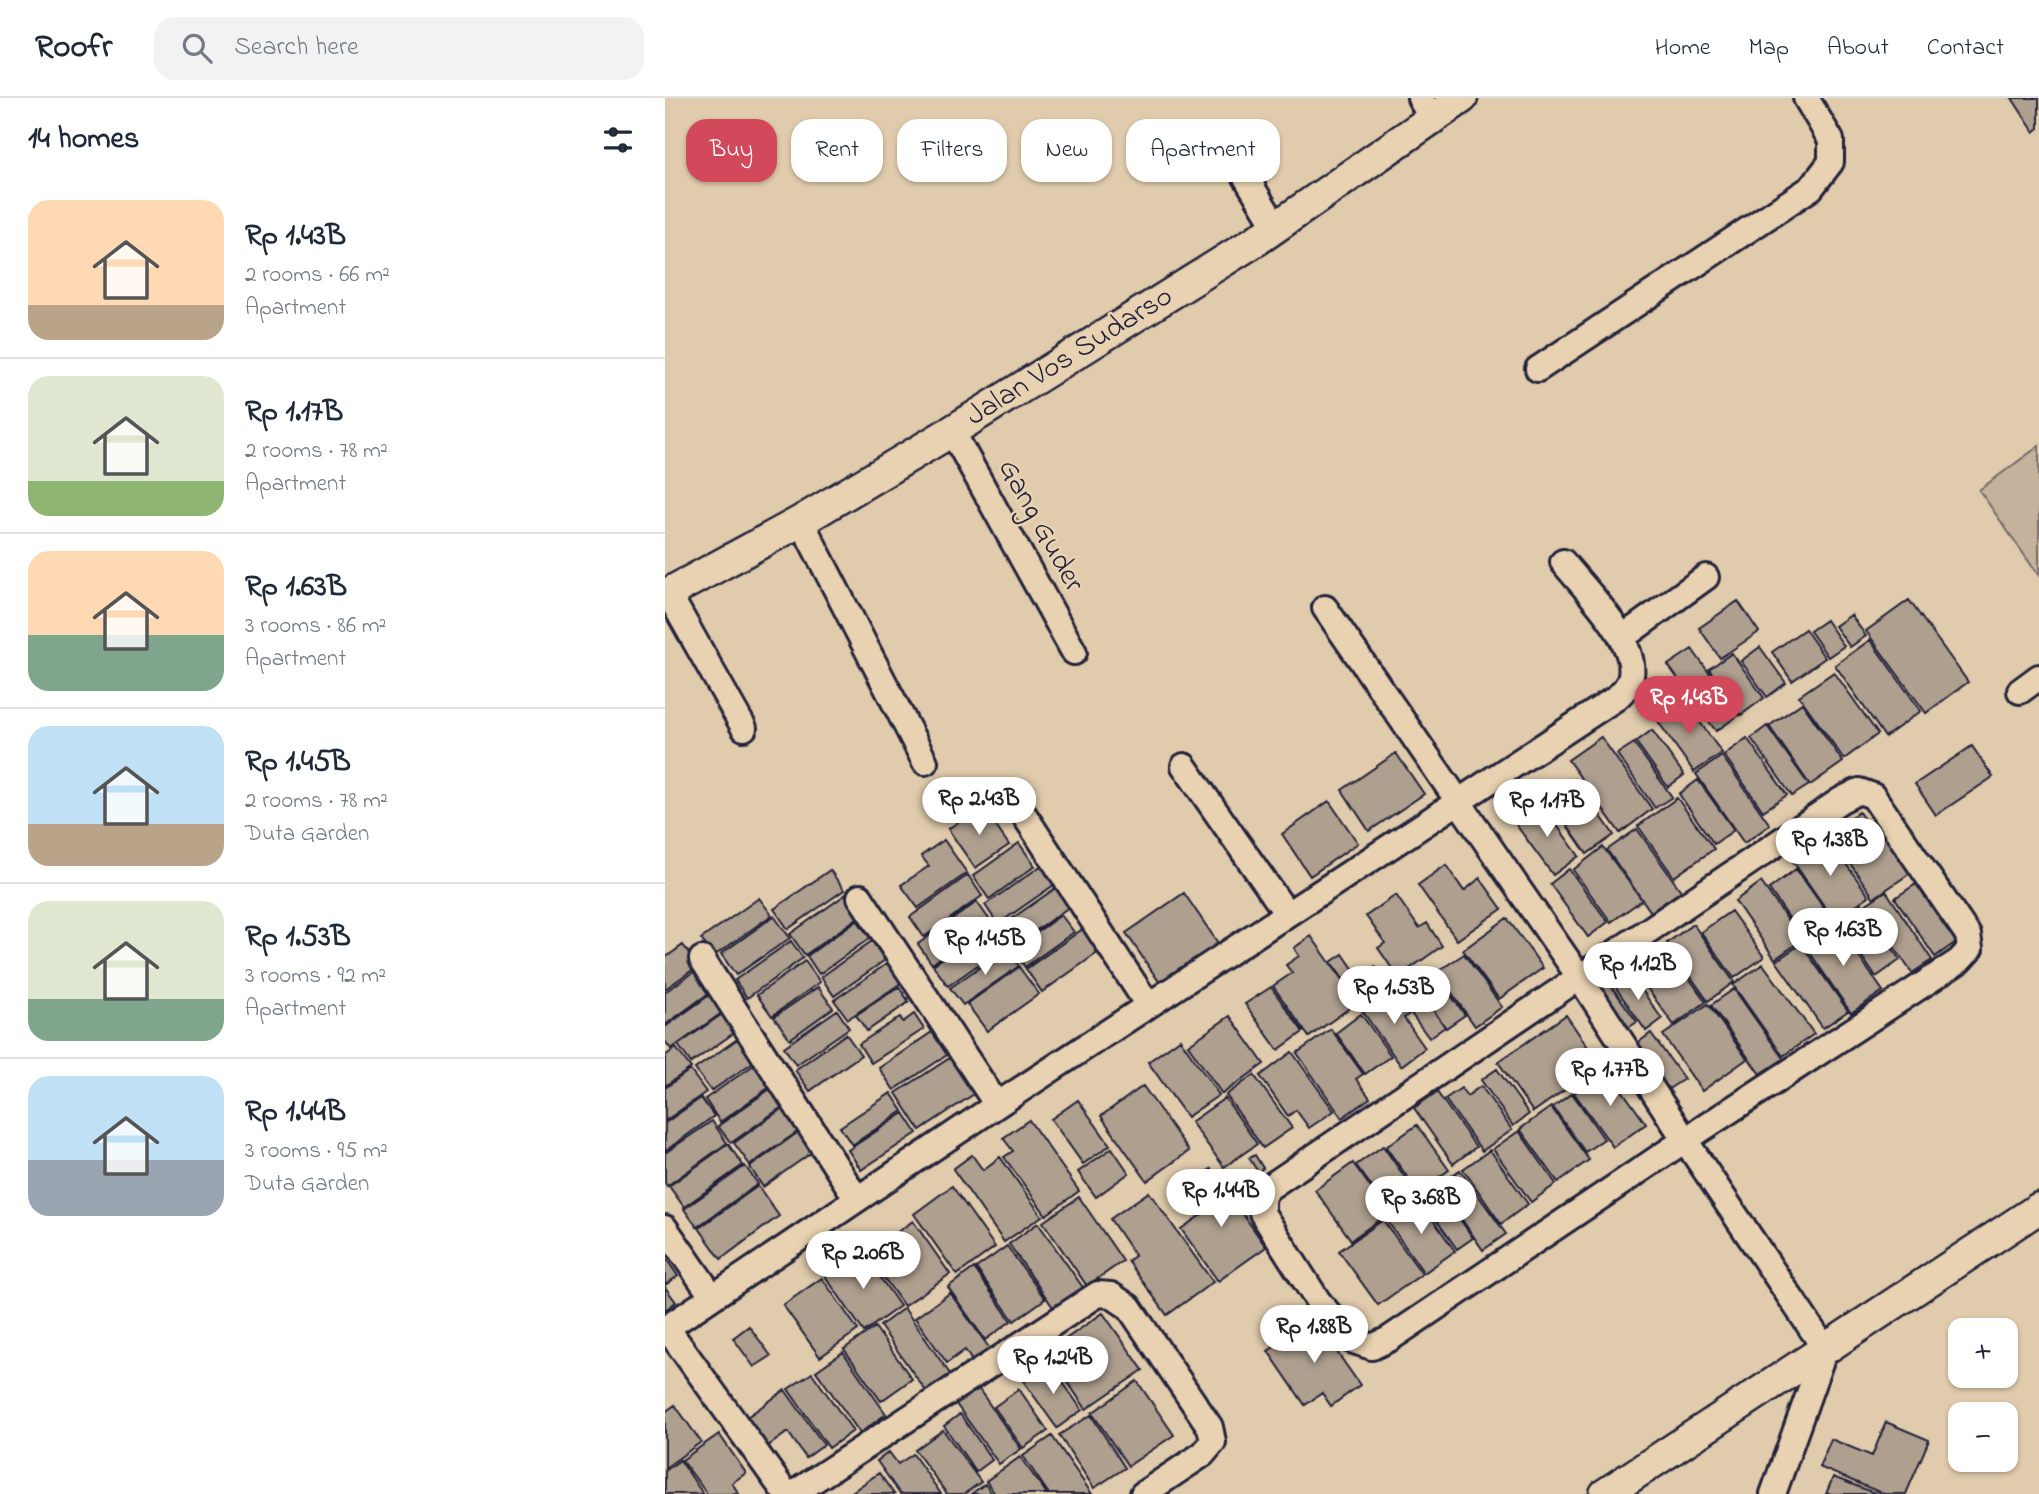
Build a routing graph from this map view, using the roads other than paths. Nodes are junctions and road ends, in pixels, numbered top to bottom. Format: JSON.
{"nodes":[{"id":1,"x":1462,"y":98,"type":"edge"},
{"id":2,"x":1805,"y":98,"type":"edge"},
{"id":3,"x":1426,"y":108,"type":"edge"},
{"id":4,"x":1249,"y":182,"type":"edge"},
{"id":5,"x":1276,"y":227,"type":"junction"},
{"id":6,"x":1538,"y":369,"type":"dead end"},
{"id":7,"x":952,"y":431,"type":"junction"},
{"id":8,"x":801,"y":522,"type":"junction"},
{"id":9,"x":1563,"y":562,"type":"dead end"},
{"id":10,"x":1706,"y":577,"type":"dead end"},
{"id":11,"x":667,"y":594,"type":"edge"},
{"id":12,"x":1325,"y":608,"type":"dead end"},
{"id":13,"x":1623,"y":638,"type":"junction"},
{"id":14,"x":1074,"y":652,"type":"dead end"},
{"id":15,"x":744,"y":728,"type":"dead end"},
{"id":16,"x":925,"y":762,"type":"dead end"},
{"id":17,"x":1184,"y":766,"type":"dead end"},
{"id":18,"x":1458,"y":803,"type":"junction"},
{"id":19,"x":1019,"y":807,"type":"dead end"},
{"id":20,"x":860,"y":897,"type":"dead end"},
{"id":21,"x":1287,"y":914,"type":"junction"},
{"id":22,"x":702,"y":959,"type":"dead end"},
{"id":23,"x":1580,"y":978,"type":"junction"},
{"id":24,"x":1148,"y":1005,"type":"junction"},
{"id":25,"x":997,"y":1105,"type":"junction"},
{"id":26,"x":1685,"y":1140,"type":"junction"},
{"id":27,"x":857,"y":1199,"type":"junction"},
{"id":28,"x":2039,"y":1208,"type":"edge"},
{"id":29,"x":665,"y":1228,"type":"edge"},
{"id":30,"x":712,"y":1296,"type":"junction"},
{"id":31,"x":666,"y":1329,"type":"edge"},
{"id":32,"x":1825,"y":1349,"type":"junction"},
{"id":33,"x":786,"y":1494,"type":"edge"},
{"id":34,"x":793,"y":1494,"type":"edge"},
{"id":35,"x":1143,"y":1494,"type":"edge"},
{"id":36,"x":1605,"y":1494,"type":"edge"},
{"id":37,"x":1773,"y":1494,"type":"edge"}],
"edges":[{"from":1,"to":3,"type":"street","name":"Jalan Vos Sudarso"},
{"from":2,"to":6,"type":"street"},
{"from":3,"to":5,"type":"street","name":"Jalan Vos Sudarso"},
{"from":4,"to":5,"type":"street"},
{"from":5,"to":7,"type":"street","name":"Jalan Vos Sudarso"},
{"from":7,"to":8,"type":"street","name":"Jalan Vos Sudarso"},
{"from":7,"to":14,"type":"street","name":"Gang Guder"},
{"from":8,"to":11,"type":"street","name":"Jalan Vos Sudarso"},
{"from":8,"to":16,"type":"street"},
{"from":9,"to":13,"type":"street"},
{"from":10,"to":13,"type":"street"},
{"from":11,"to":15,"type":"street"},
{"from":12,"to":18,"type":"street"},
{"from":13,"to":18,"type":"street"},
{"from":17,"to":21,"type":"street"},
{"from":18,"to":21,"type":"street"},
{"from":18,"to":23,"type":"street"},
{"from":19,"to":24,"type":"street"},
{"from":20,"to":25,"type":"street"},
{"from":21,"to":24,"type":"street"},
{"from":22,"to":27,"type":"street"},
{"from":23,"to":26,"type":"street"},
{"from":23,"to":26,"type":"street"},
{"from":23,"to":26,"type":"street"},
{"from":24,"to":25,"type":"street"},
{"from":25,"to":27,"type":"street"},
{"from":26,"to":32,"type":"street"},
{"from":27,"to":30,"type":"street"},
{"from":28,"to":32,"type":"street"},
{"from":29,"to":30,"type":"street"},
{"from":30,"to":31,"type":"street"},
{"from":31,"to":33,"type":"street"},
{"from":32,"to":36,"type":"street"},
{"from":32,"to":37,"type":"street"},
{"from":34,"to":35,"type":"street"}]}
